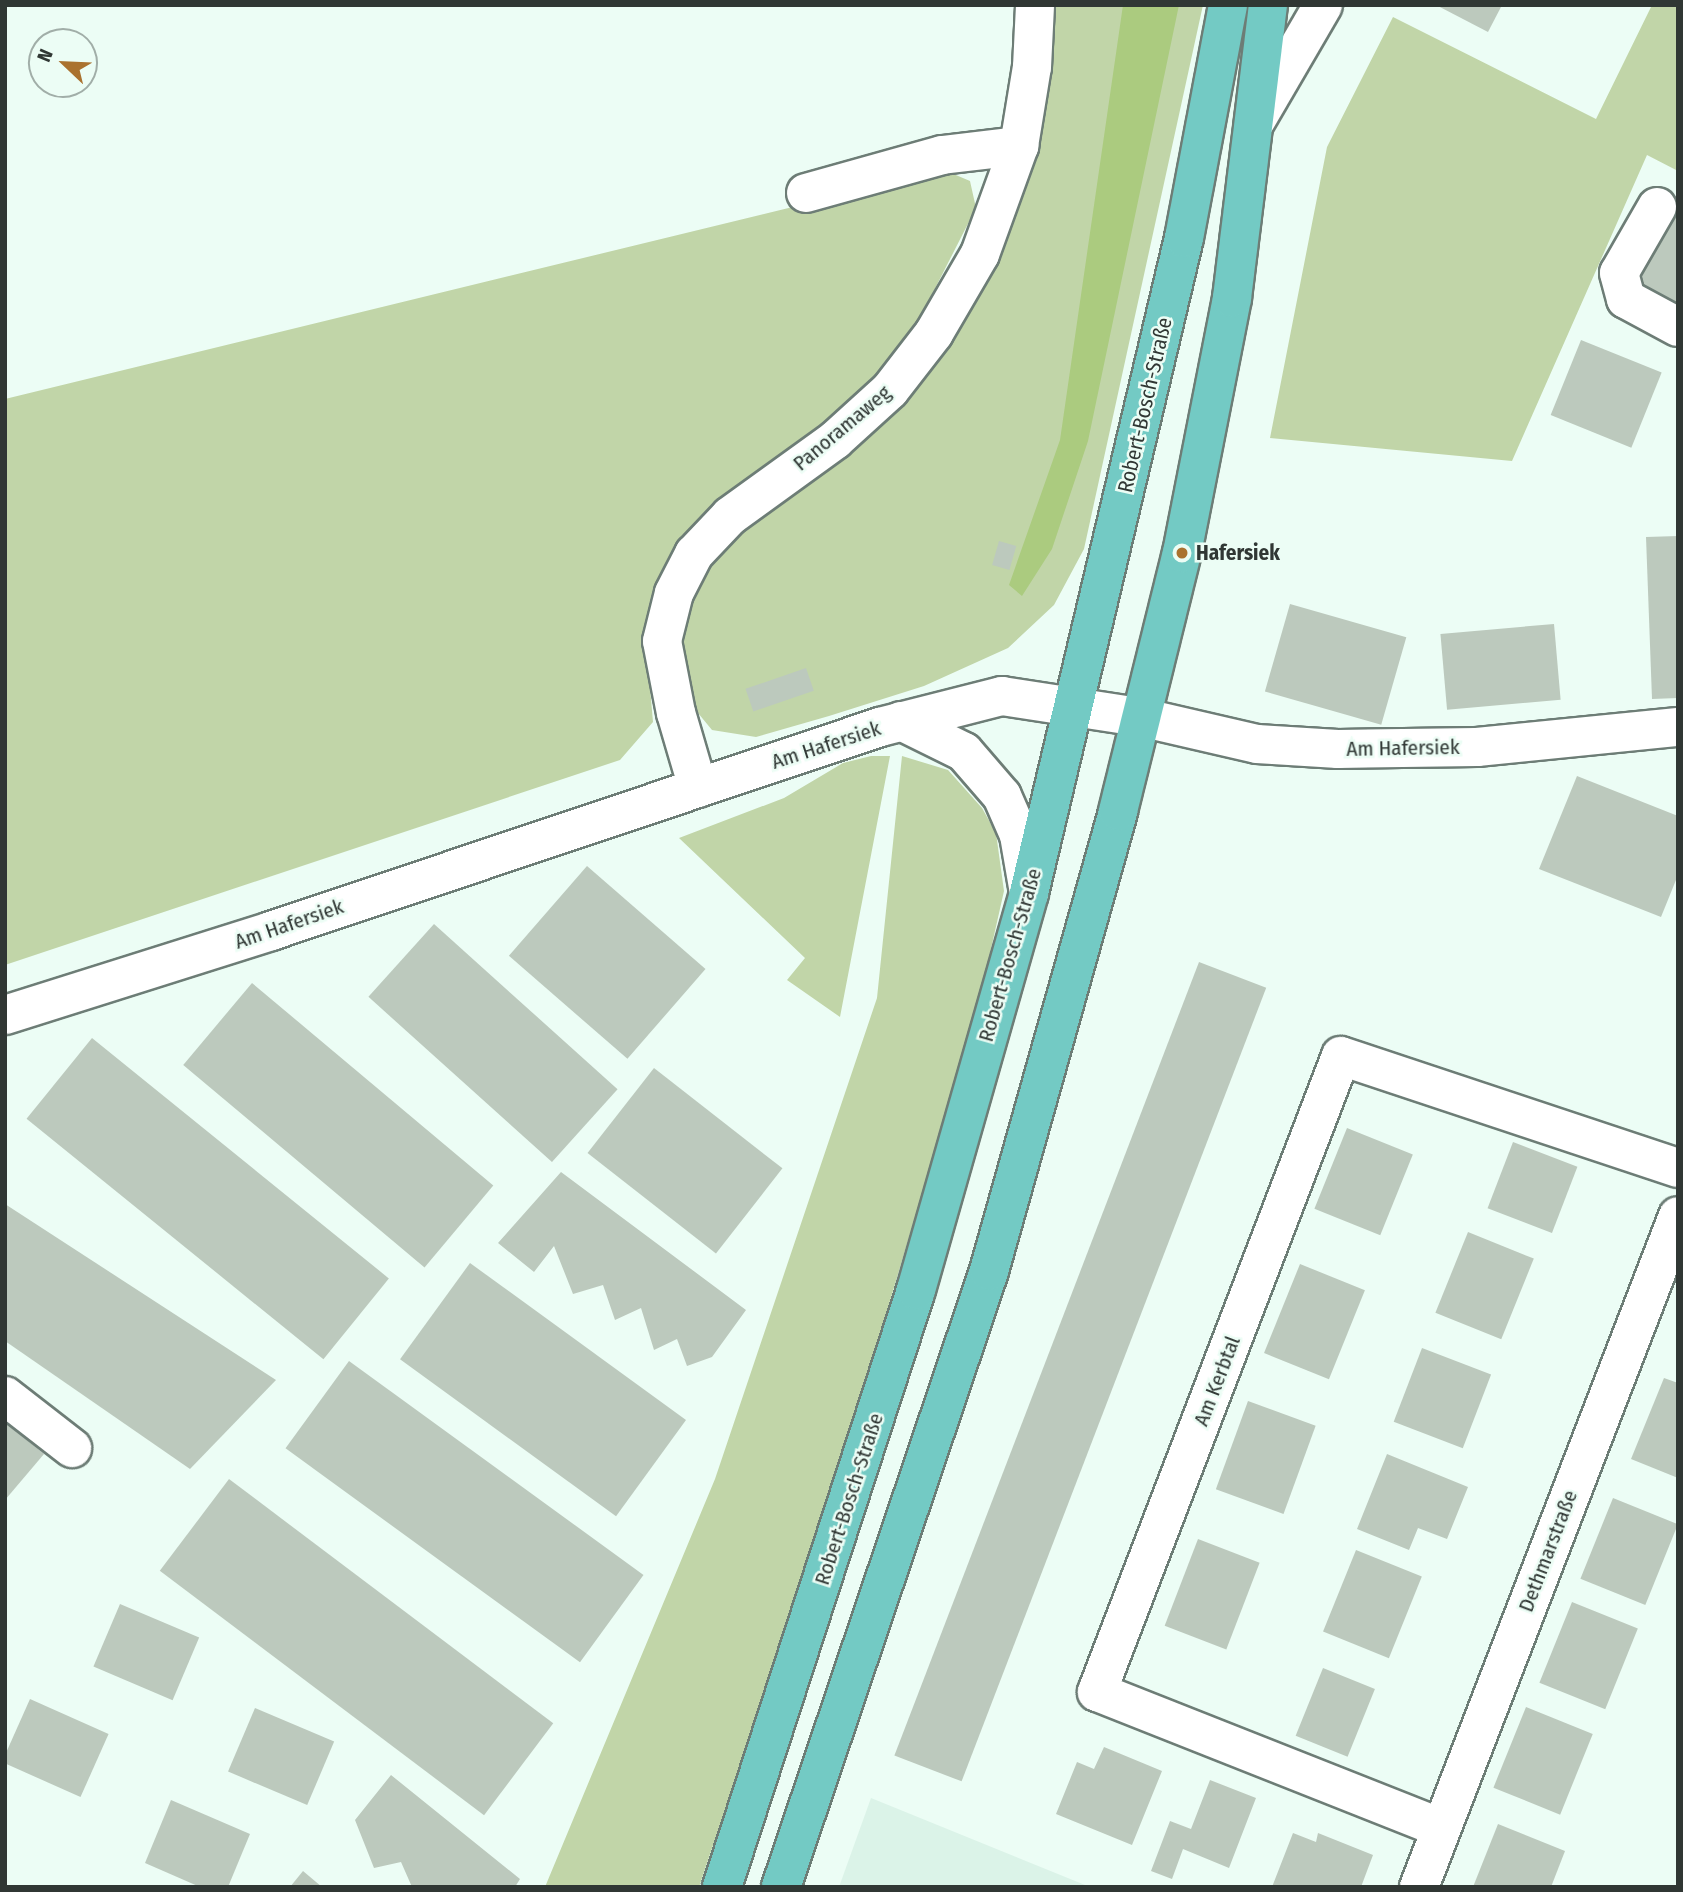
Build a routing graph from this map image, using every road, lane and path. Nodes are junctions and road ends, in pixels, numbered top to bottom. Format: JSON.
{"nodes":[{"id":1,"x":1035,"y":5,"type":"edge"},
{"id":2,"x":1228,"y":5,"type":"edge"},
{"id":3,"x":1268,"y":5,"type":"edge"},
{"id":4,"x":1323,"y":5,"type":"edge"},
{"id":5,"x":1255,"y":122,"type":"junction"},
{"id":6,"x":1019,"y":146,"type":"junction"},
{"id":7,"x":806,"y":192,"type":"dead end"},
{"id":8,"x":1657,"y":207,"type":"dead end"},
{"id":9,"x":1678,"y":327,"type":"edge"},
{"id":10,"x":1074,"y":705,"type":"junction"},
{"id":11,"x":1140,"y":718,"type":"junction"},
{"id":12,"x":901,"y":721,"type":"junction"},
{"id":13,"x":1678,"y":727,"type":"edge"},
{"id":14,"x":698,"y":788,"type":"junction"},
{"id":15,"x":1029,"y":893,"type":"junction"},
{"id":16,"x":5,"y":1015,"type":"edge"},
{"id":17,"x":1678,"y":1168,"type":"edge"},
{"id":18,"x":1678,"y":1216,"type":"edge"},
{"id":19,"x":5,"y":1396,"type":"edge"},
{"id":20,"x":72,"y":1448,"type":"dead end"},
{"id":21,"x":1441,"y":1828,"type":"junction"},
{"id":22,"x":722,"y":1887,"type":"edge"},
{"id":23,"x":781,"y":1887,"type":"edge"},
{"id":24,"x":1419,"y":1887,"type":"edge"}],
"edges":[{"from":1,"to":6,"type":"street","name":"Panoramaweg"},
{"from":2,"to":10,"type":"main road","name":"Robert-Bosch-Straße"},
{"from":3,"to":5,"type":"main road"},
{"from":4,"to":5,"type":"street"},
{"from":5,"to":11,"type":"main road"},
{"from":6,"to":7,"type":"street"},
{"from":6,"to":14,"type":"street","name":"Panoramaweg"},
{"from":8,"to":9,"type":"street"},
{"from":10,"to":11,"type":"street","name":"Am Hafersiek"},
{"from":10,"to":12,"type":"street","name":"Am Hafersiek"},
{"from":10,"to":15,"type":"main road","name":"Robert-Bosch-Straße"},
{"from":11,"to":13,"type":"street","name":"Am Hafersiek"},
{"from":11,"to":23,"type":"main road"},
{"from":12,"to":14,"type":"street","name":"Am Hafersiek"},
{"from":12,"to":15,"type":"street"},
{"from":14,"to":16,"type":"street","name":"Am Hafersiek"},
{"from":15,"to":22,"type":"main road","name":"Robert-Bosch-Straße"},
{"from":17,"to":21,"type":"street","name":"Am Kerbtal"},
{"from":18,"to":21,"type":"street","name":"Dethmarstraße"},
{"from":19,"to":20,"type":"street"},
{"from":21,"to":24,"type":"street","name":"Dethmarstraße"}]}
